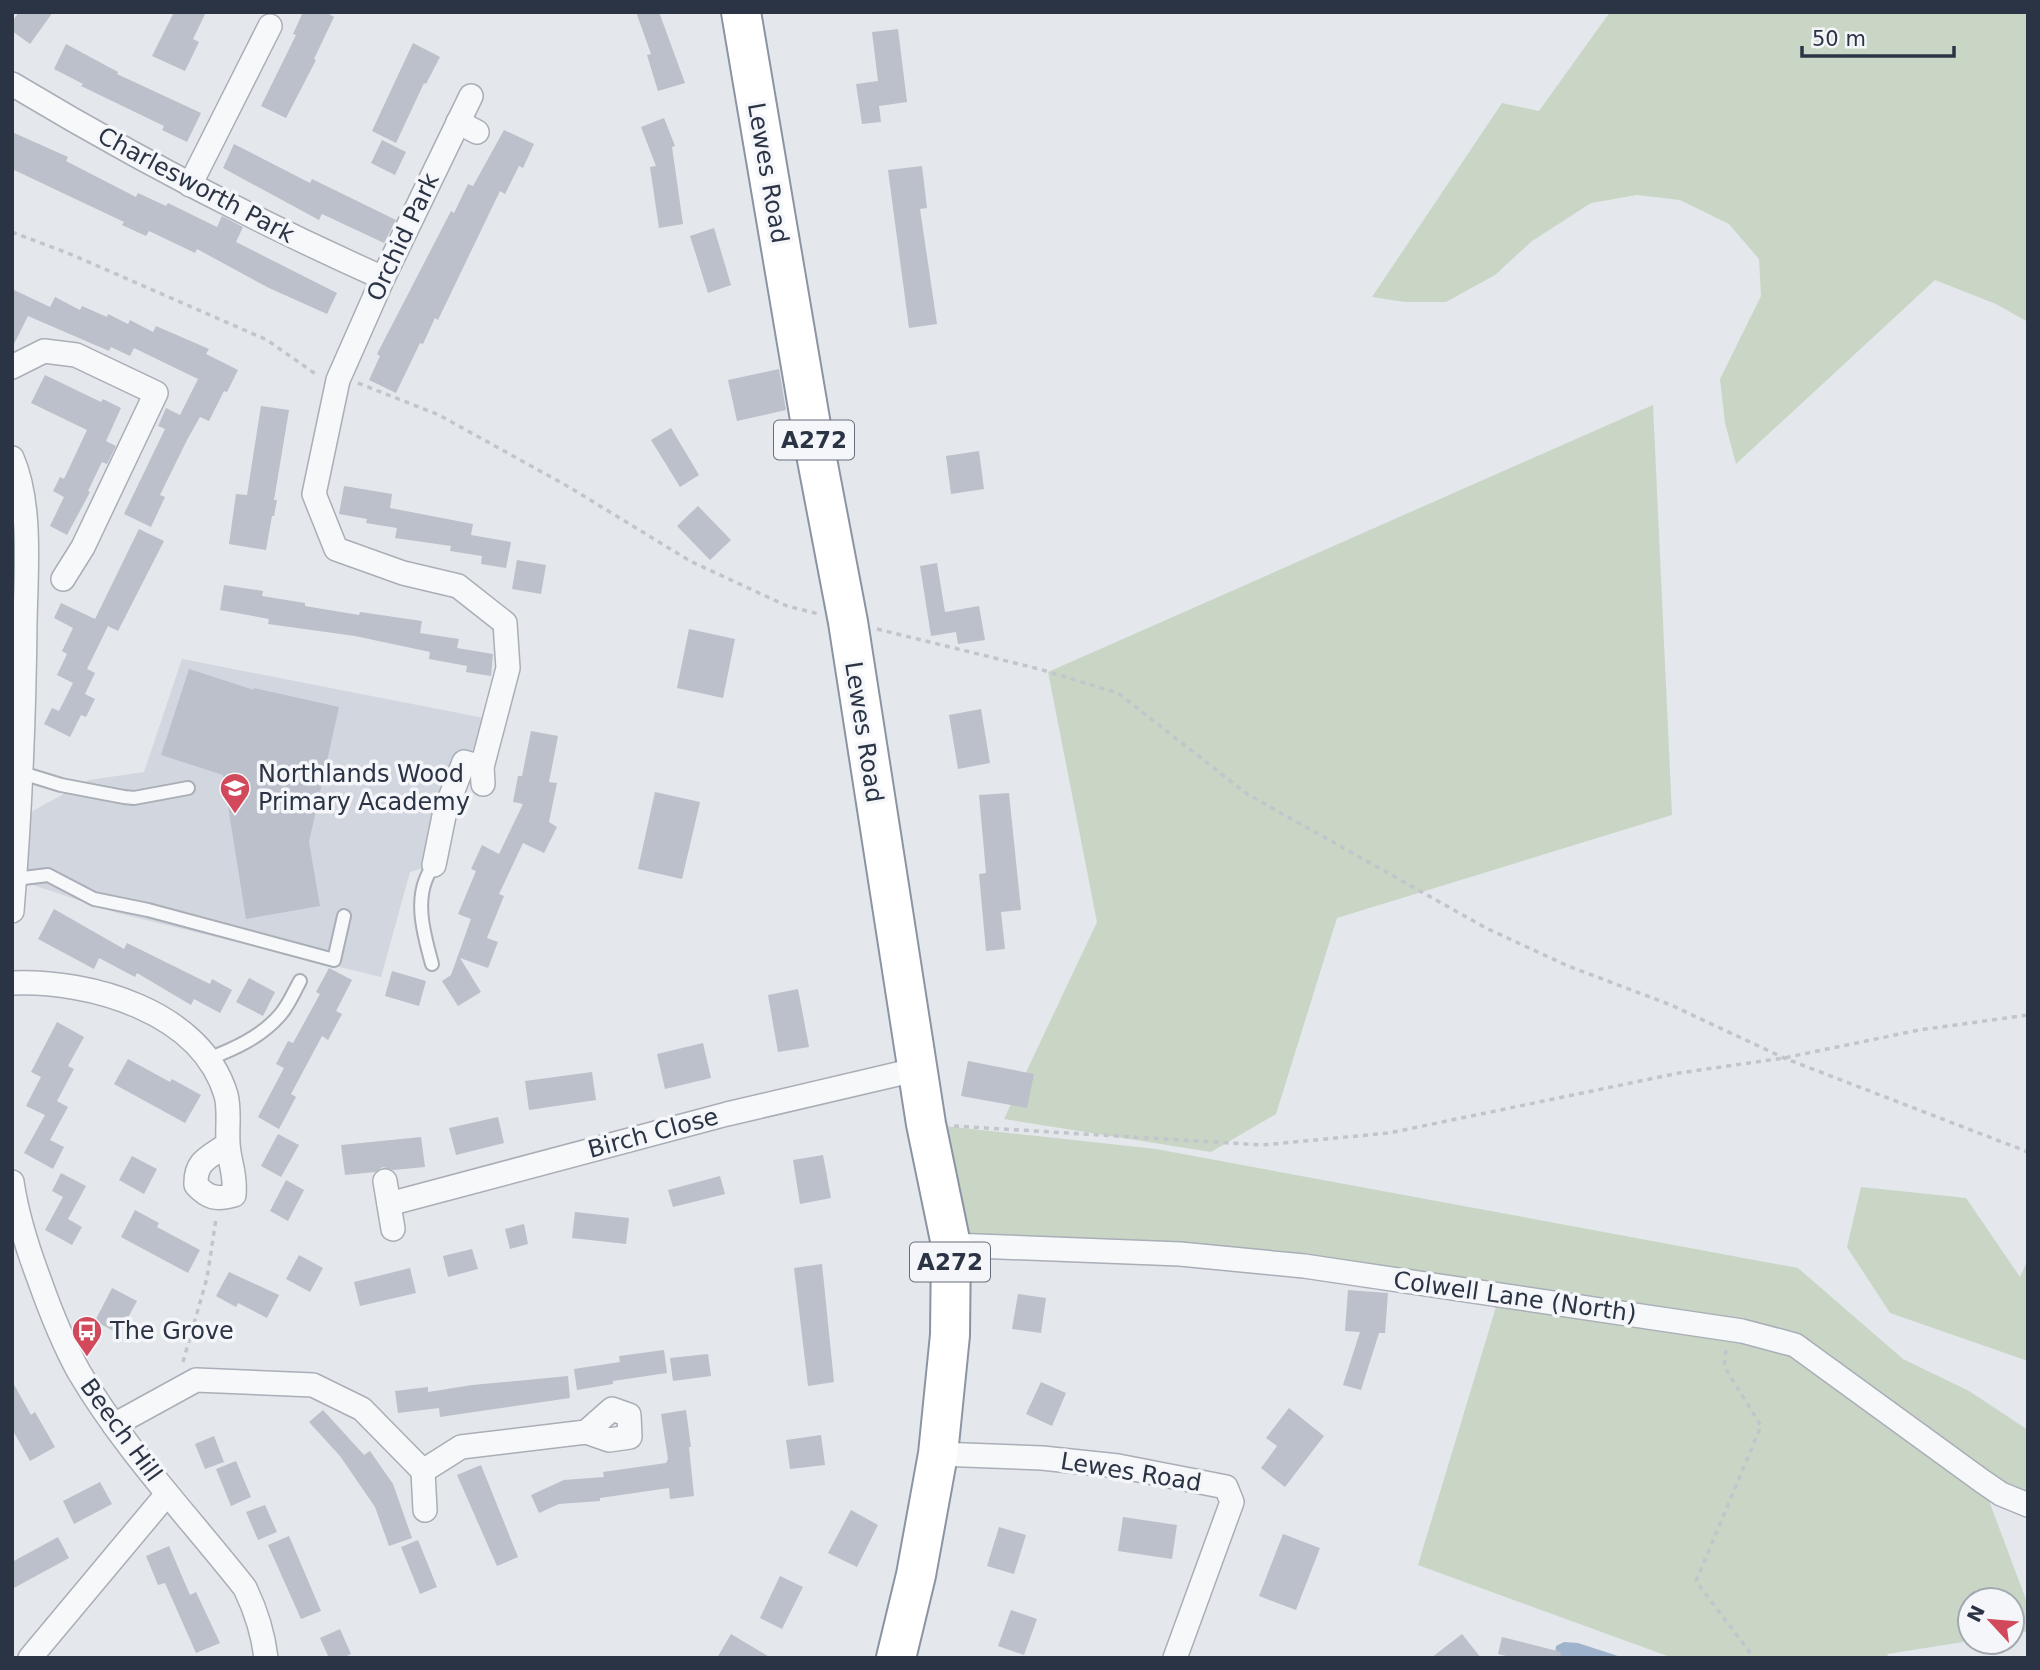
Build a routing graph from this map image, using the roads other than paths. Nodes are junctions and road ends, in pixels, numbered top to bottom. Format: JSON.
{"nodes":[{"id":1,"x":741,"y":12,"type":"edge"},
{"id":2,"x":270,"y":26,"type":"dead end"},
{"id":3,"x":12,"y":84,"type":"edge"},
{"id":4,"x":471,"y":96,"type":"dead end"},
{"id":5,"x":190,"y":185,"type":"junction"},
{"id":6,"x":383,"y":278,"type":"junction"},
{"id":7,"x":12,"y":368,"type":"edge"},
{"id":8,"x":12,"y":457,"type":"edge"},
{"id":9,"x":19,"y":541,"type":"edge"},
{"id":10,"x":63,"y":579,"type":"dead end"},
{"id":11,"x":22,"y":773,"type":"junction"},
{"id":12,"x":188,"y":788,"type":"dead end"},
{"id":13,"x":16,"y":818,"type":"edge"},
{"id":14,"x":434,"y":865,"type":"joint"},
{"id":15,"x":15,"y":879,"type":"junction"},
{"id":16,"x":12,"y":911,"type":"edge"},
{"id":17,"x":344,"y":916,"type":"dead end"},
{"id":18,"x":432,"y":964,"type":"dead end"},
{"id":19,"x":300,"y":981,"type":"dead end"},
{"id":20,"x":12,"y":982,"type":"edge"},
{"id":21,"x":208,"y":1059,"type":"junction"},
{"id":22,"x":919,"y":1069,"type":"junction"},
{"id":23,"x":228,"y":1144,"type":"junction"},
{"id":24,"x":385,"y":1181,"type":"dead end"},
{"id":25,"x":12,"y":1182,"type":"edge"},
{"id":26,"x":389,"y":1204,"type":"junction"},
{"id":27,"x":14,"y":1207,"type":"edge"},
{"id":28,"x":393,"y":1229,"type":"dead end"},
{"id":29,"x":951,"y":1245,"type":"junction"},
{"id":30,"x":114,"y":1424,"type":"junction"},
{"id":31,"x":586,"y":1432,"type":"dead end"},
{"id":32,"x":938,"y":1454,"type":"junction"},
{"id":33,"x":423,"y":1471,"type":"junction"},
{"id":34,"x":167,"y":1494,"type":"junction"},
{"id":35,"x":2028,"y":1505,"type":"edge"},
{"id":36,"x":425,"y":1510,"type":"dead end"},
{"id":37,"x":902,"y":1654,"type":"edge"},
{"id":38,"x":30,"y":1658,"type":"edge"},
{"id":39,"x":266,"y":1658,"type":"edge"},
{"id":40,"x":1175,"y":1658,"type":"edge"}],
"edges":[{"from":1,"to":22,"type":"highway","name":"Lewes Road","number":"A272"},
{"from":2,"to":5,"type":"street"},
{"from":3,"to":5,"type":"street","name":"Charlesworth Park"},
{"from":4,"to":6,"type":"street","name":"Orchid Park"},
{"from":5,"to":6,"type":"street","name":"Charlesworth Park"},
{"from":6,"to":14,"type":"street","name":"Orchid Park"},
{"from":7,"to":10,"type":"street"},
{"from":8,"to":9,"type":"street"},
{"from":9,"to":11,"type":"street"},
{"from":11,"to":12,"type":"lane"},
{"from":11,"to":13,"type":"street"},
{"from":13,"to":15,"type":"street"},
{"from":14,"to":18,"type":"lane"},
{"from":15,"to":16,"type":"street"},
{"from":15,"to":17,"type":"lane"},
{"from":19,"to":21,"type":"lane"},
{"from":20,"to":21,"type":"street"},
{"from":21,"to":23,"type":"street"},
{"from":22,"to":26,"type":"street","name":"Birch Close"},
{"from":22,"to":29,"type":"highway","name":"Lewes Road","number":"A272"},
{"from":23,"to":23,"type":"street"},
{"from":24,"to":26,"type":"street"},
{"from":25,"to":27,"type":"street","name":"Beech Hill"},
{"from":26,"to":28,"type":"street"},
{"from":27,"to":30,"type":"street","name":"Beech Hill"},
{"from":29,"to":32,"type":"highway","name":"Lewes Road","number":"A272"},
{"from":29,"to":35,"type":"street","name":"Colwell Lane (North)"},
{"from":30,"to":33,"type":"street"},
{"from":30,"to":34,"type":"street","name":"Beech Hill"},
{"from":31,"to":33,"type":"street"},
{"from":32,"to":37,"type":"highway","name":"Lewes Road","number":"A272"},
{"from":32,"to":40,"type":"street","name":"Lewes Road"},
{"from":33,"to":36,"type":"street"},
{"from":34,"to":38,"type":"street"},
{"from":34,"to":39,"type":"street","name":"Beech Hill"}]}
